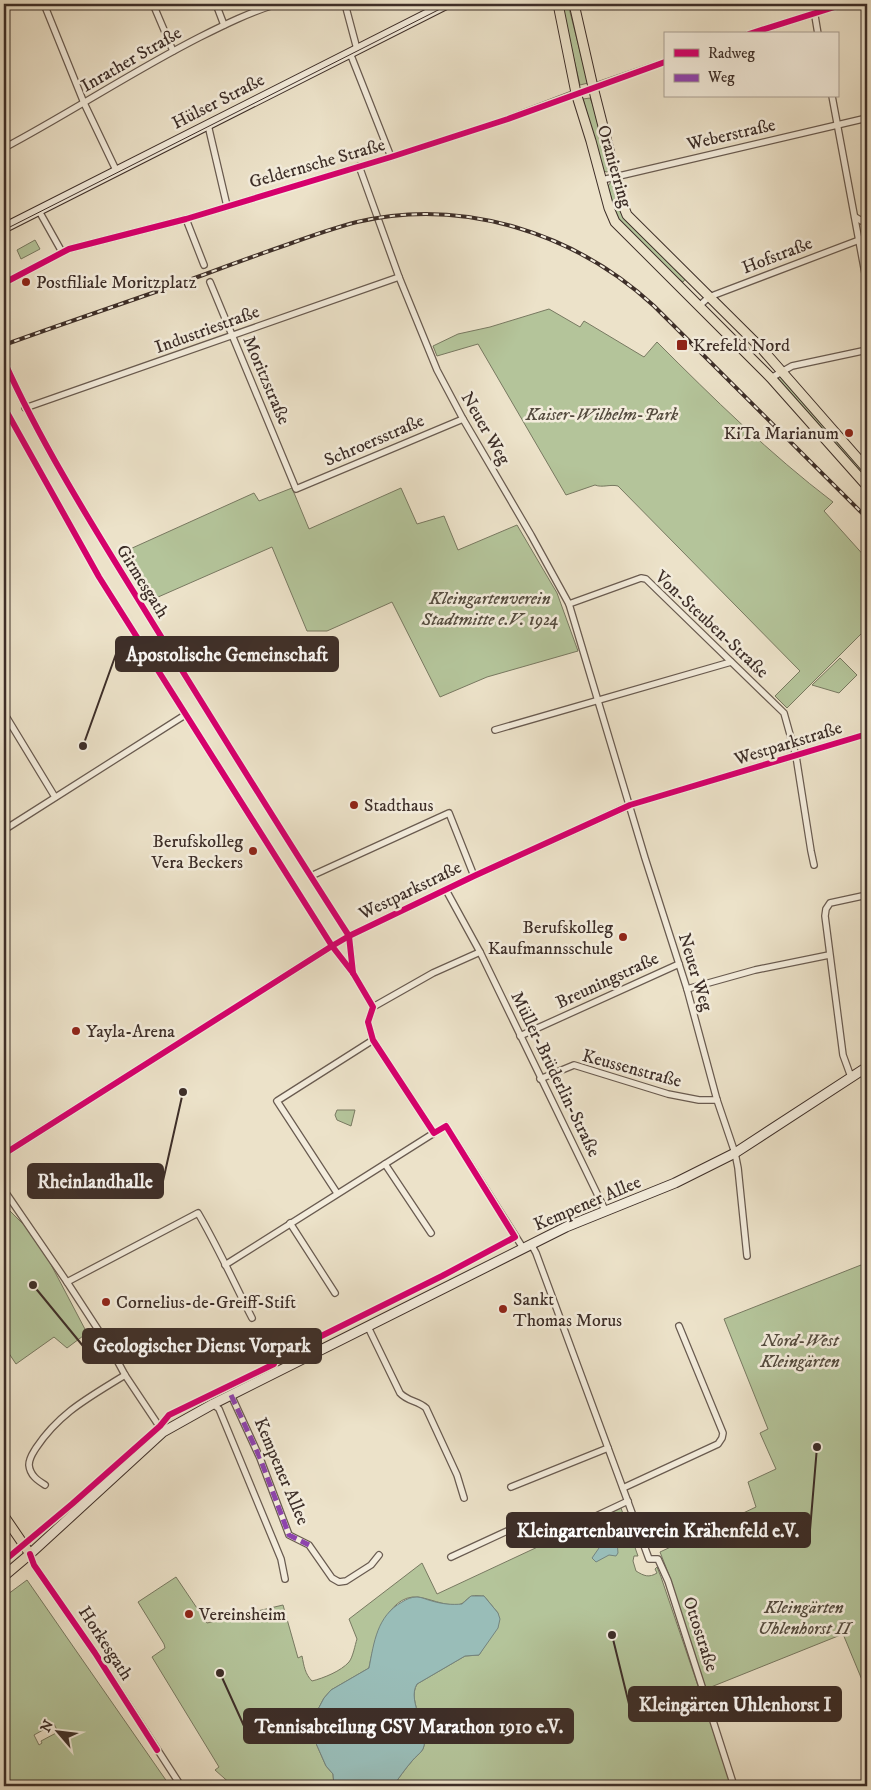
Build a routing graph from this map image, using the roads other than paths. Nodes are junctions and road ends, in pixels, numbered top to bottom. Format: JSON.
{"nodes":[{"id":1,"x":44,"y":4,"type":"edge"},
{"id":2,"x":153,"y":4,"type":"edge"},
{"id":3,"x":216,"y":4,"type":"edge"},
{"id":4,"x":277,"y":4,"type":"edge"},
{"id":5,"x":345,"y":4,"type":"edge"},
{"id":6,"x":448,"y":4,"type":"edge"},
{"id":7,"x":558,"y":4,"type":"edge"},
{"id":8,"x":574,"y":4,"type":"edge"},
{"id":9,"x":812,"y":4,"type":"edge"},
{"id":10,"x":844,"y":4,"type":"edge"},
{"id":11,"x":814,"y":13,"type":"junction"},
{"id":12,"x":224,"y":25,"type":"junction"},
{"id":13,"x":754,"y":32,"type":"edge"},
{"id":14,"x":818,"y":32,"type":"edge"},
{"id":15,"x":173,"y":51,"type":"junction"},
{"id":16,"x":354,"y":51,"type":"junction"},
{"id":17,"x":664,"y":62,"type":"edge"},
{"id":18,"x":592,"y":87,"type":"junction"},
{"id":19,"x":576,"y":93,"type":"junction"},
{"id":20,"x":832,"y":98,"type":"edge"},
{"id":21,"x":84,"y":103,"type":"junction"},
{"id":22,"x":867,"y":118,"type":"edge"},
{"id":23,"x":208,"y":124,"type":"junction"},
{"id":24,"x":838,"y":125,"type":"junction"},
{"id":25,"x":4,"y":148,"type":"edge"},
{"id":26,"x":391,"y":157,"type":"junction"},
{"id":27,"x":359,"y":166,"type":"junction"},
{"id":28,"x":116,"y":170,"type":"junction"},
{"id":29,"x":616,"y":176,"type":"junction"},
{"id":30,"x":602,"y":180,"type":"junction"},
{"id":31,"x":227,"y":206,"type":"junction"},
{"id":32,"x":38,"y":210,"type":"junction"},
{"id":33,"x":854,"y":217,"type":"junction"},
{"id":34,"x":186,"y":219,"type":"junction"},
{"id":35,"x":867,"y":224,"type":"edge"},
{"id":36,"x":4,"y":228,"type":"edge"},
{"id":37,"x":867,"y":237,"type":"edge"},
{"id":38,"x":859,"y":240,"type":"junction"},
{"id":39,"x":62,"y":252,"type":"junction"},
{"id":40,"x":204,"y":265,"type":"dead end"},
{"id":41,"x":399,"y":277,"type":"junction"},
{"id":42,"x":210,"y":282,"type":"dead end"},
{"id":43,"x":4,"y":283,"type":"edge"},
{"id":44,"x":867,"y":284,"type":"edge"},
{"id":45,"x":709,"y":297,"type":"junction"},
{"id":46,"x":699,"y":306,"type":"junction"},
{"id":47,"x":232,"y":336,"type":"junction"},
{"id":48,"x":867,"y":350,"type":"edge"},
{"id":49,"x":4,"y":361,"type":"edge"},
{"id":50,"x":782,"y":371,"type":"junction"},
{"id":51,"x":772,"y":378,"type":"junction"},
{"id":52,"x":4,"y":407,"type":"edge"},
{"id":53,"x":25,"y":408,"type":"junction"},
{"id":54,"x":463,"y":419,"type":"junction"},
{"id":55,"x":867,"y":468,"type":"edge"},
{"id":56,"x":867,"y":486,"type":"edge"},
{"id":57,"x":296,"y":489,"type":"joint"},
{"id":58,"x":569,"y":604,"type":"junction"},
{"id":59,"x":731,"y":662,"type":"junction"},
{"id":60,"x":598,"y":700,"type":"junction"},
{"id":61,"x":4,"y":713,"type":"edge"},
{"id":62,"x":185,"y":715,"type":"junction"},
{"id":63,"x":495,"y":730,"type":"dead end"},
{"id":64,"x":867,"y":734,"type":"edge"},
{"id":65,"x":796,"y":756,"type":"junction"},
{"id":66,"x":56,"y":797,"type":"junction"},
{"id":67,"x":630,"y":806,"type":"junction"},
{"id":68,"x":4,"y":830,"type":"edge"},
{"id":69,"x":814,"y":865,"type":"dead end"},
{"id":70,"x":311,"y":876,"type":"junction"},
{"id":71,"x":474,"y":876,"type":"junction"},
{"id":72,"x":446,"y":890,"type":"junction"},
{"id":73,"x":867,"y":895,"type":"edge"},
{"id":74,"x":350,"y":936,"type":"junction"},
{"id":75,"x":332,"y":946,"type":"junction"},
{"id":76,"x":480,"y":952,"type":"junction"},
{"id":77,"x":830,"y":955,"type":"junction"},
{"id":78,"x":679,"y":964,"type":"junction"},
{"id":79,"x":353,"y":973,"type":"junction"},
{"id":80,"x":687,"y":990,"type":"junction"},
{"id":81,"x":373,"y":1007,"type":"junction"},
{"id":82,"x":520,"y":1036,"type":"junction"},
{"id":83,"x":373,"y":1040,"type":"junction"},
{"id":84,"x":867,"y":1067,"type":"edge"},
{"id":85,"x":851,"y":1077,"type":"junction"},
{"id":86,"x":540,"y":1079,"type":"junction"},
{"id":87,"x":717,"y":1100,"type":"junction"},
{"id":88,"x":434,"y":1133,"type":"junction"},
{"id":89,"x":735,"y":1153,"type":"junction"},
{"id":90,"x":4,"y":1154,"type":"edge"},
{"id":91,"x":385,"y":1164,"type":"junction"},
{"id":92,"x":4,"y":1190,"type":"edge"},
{"id":93,"x":337,"y":1193,"type":"junction"},
{"id":94,"x":605,"y":1210,"type":"junction"},
{"id":95,"x":290,"y":1223,"type":"junction"},
{"id":96,"x":431,"y":1233,"type":"dead end"},
{"id":97,"x":527,"y":1246,"type":"junction"},
{"id":98,"x":747,"y":1256,"type":"dead end"},
{"id":99,"x":224,"y":1265,"type":"junction"},
{"id":100,"x":67,"y":1282,"type":"junction"},
{"id":101,"x":335,"y":1293,"type":"dead end"},
{"id":102,"x":252,"y":1318,"type":"dead end"},
{"id":103,"x":679,"y":1326,"type":"dead end"},
{"id":104,"x":368,"y":1327,"type":"junction"},
{"id":105,"x":125,"y":1375,"type":"junction"},
{"id":106,"x":231,"y":1396,"type":"junction"},
{"id":107,"x":213,"y":1404,"type":"junction"},
{"id":108,"x":164,"y":1432,"type":"junction"},
{"id":109,"x":608,"y":1448,"type":"junction"},
{"id":110,"x":45,"y":1485,"type":"dead end"},
{"id":111,"x":511,"y":1487,"type":"dead end"},
{"id":112,"x":623,"y":1488,"type":"junction"},
{"id":113,"x":464,"y":1498,"type":"dead end"},
{"id":114,"x":628,"y":1501,"type":"junction"},
{"id":115,"x":4,"y":1516,"type":"edge"},
{"id":116,"x":30,"y":1554,"type":"junction"},
{"id":117,"x":379,"y":1555,"type":"dead end"},
{"id":118,"x":451,"y":1557,"type":"dead end"},
{"id":119,"x":4,"y":1576,"type":"edge"},
{"id":120,"x":285,"y":1579,"type":"dead end"},
{"id":121,"x":181,"y":1786,"type":"edge"},
{"id":122,"x":734,"y":1786,"type":"edge"}],
"edges":[{"from":1,"to":21,"type":"street"},
{"from":2,"to":15,"type":"street"},
{"from":3,"to":12,"type":"street"},
{"from":4,"to":12,"type":"street","name":"Inrather Straße"},
{"from":5,"to":16,"type":"street"},
{"from":6,"to":16,"type":"street","name":"Hülser Straße"},
{"from":7,"to":19,"type":"main road","name":"Oranierring"},
{"from":8,"to":18,"type":"main road","name":"Oranierring"},
{"from":9,"to":11,"type":"street"},
{"from":10,"to":11,"type":"street"},
{"from":11,"to":13,"type":"street"},
{"from":11,"to":14,"type":"street"},
{"from":12,"to":15,"type":"street","name":"Inrather Straße"},
{"from":15,"to":21,"type":"street","name":"Inrather Straße"},
{"from":16,"to":23,"type":"street","name":"Hülser Straße"},
{"from":16,"to":26,"type":"street"},
{"from":17,"to":18,"type":"street"},
{"from":18,"to":29,"type":"main road","name":"Oranierring"},
{"from":19,"to":26,"type":"street","name":"Geldernsche Straße"},
{"from":19,"to":30,"type":"main road","name":"Oranierring"},
{"from":20,"to":24,"type":"street"},
{"from":21,"to":25,"type":"street","name":"Inrather Straße"},
{"from":21,"to":28,"type":"street"},
{"from":22,"to":24,"type":"street","name":"Weberstraße"},
{"from":23,"to":28,"type":"street","name":"Hülser Straße"},
{"from":23,"to":31,"type":"street"},
{"from":24,"to":29,"type":"street","name":"Weberstraße"},
{"from":24,"to":33,"type":"street"},
{"from":26,"to":27,"type":"street","name":"Geldernsche Straße"},
{"from":27,"to":31,"type":"street","name":"Geldernsche Straße"},
{"from":27,"to":41,"type":"street","name":"Neuer Weg"},
{"from":28,"to":32,"type":"street","name":"Hülser Straße"},
{"from":29,"to":30,"type":"street","name":"Weberstraße"},
{"from":29,"to":45,"type":"main road","name":"Oranierring"},
{"from":30,"to":46,"type":"main road","name":"Oranierring"},
{"from":31,"to":34,"type":"street","name":"Geldernsche Straße"},
{"from":32,"to":36,"type":"street","name":"Hülser Straße"},
{"from":32,"to":39,"type":"street"},
{"from":33,"to":35,"type":"street"},
{"from":33,"to":38,"type":"street"},
{"from":34,"to":39,"type":"street","name":"Geldernsche Straße"},
{"from":34,"to":40,"type":"street"},
{"from":37,"to":38,"type":"street","name":"Hofstraße"},
{"from":38,"to":44,"type":"street"},
{"from":38,"to":45,"type":"street","name":"Hofstraße"},
{"from":39,"to":43,"type":"street","name":"Geldernsche Straße"},
{"from":41,"to":47,"type":"street","name":"Industriestraße"},
{"from":41,"to":54,"type":"street","name":"Neuer Weg"},
{"from":42,"to":47,"type":"street","name":"Moritzstraße"},
{"from":45,"to":46,"type":"street","name":"Hofstraße"},
{"from":45,"to":50,"type":"main road","name":"Oranierring"},
{"from":46,"to":51,"type":"main road","name":"Oranierring"},
{"from":47,"to":53,"type":"street","name":"Industriestraße"},
{"from":47,"to":57,"type":"street","name":"Moritzstraße"},
{"from":48,"to":50,"type":"street"},
{"from":49,"to":53,"type":"street","name":"Girmesgath"},
{"from":50,"to":51,"type":"street"},
{"from":50,"to":55,"type":"main road","name":"Oranierring"},
{"from":51,"to":56,"type":"main road","name":"Oranierring"},
{"from":52,"to":62,"type":"street","name":"Girmesgath"},
{"from":53,"to":70,"type":"street","name":"Girmesgath"},
{"from":54,"to":57,"type":"street","name":"Schroersstraße"},
{"from":54,"to":58,"type":"street","name":"Neuer Weg"},
{"from":58,"to":59,"type":"street","name":"Von-Steuben-Straße"},
{"from":58,"to":60,"type":"street","name":"Neuer Weg"},
{"from":59,"to":60,"type":"street"},
{"from":59,"to":65,"type":"street","name":"Von-Steuben-Straße"},
{"from":60,"to":63,"type":"street"},
{"from":60,"to":67,"type":"street","name":"Neuer Weg"},
{"from":61,"to":66,"type":"street"},
{"from":62,"to":66,"type":"street"},
{"from":62,"to":75,"type":"street","name":"Girmesgath"},
{"from":64,"to":65,"type":"street","name":"Westparkstraße"},
{"from":65,"to":67,"type":"street","name":"Westparkstraße"},
{"from":65,"to":69,"type":"street","name":"Westparkstraße"},
{"from":66,"to":68,"type":"street"},
{"from":67,"to":71,"type":"street","name":"Westparkstraße"},
{"from":67,"to":78,"type":"street","name":"Neuer Weg"},
{"from":70,"to":71,"type":"street"},
{"from":70,"to":74,"type":"street","name":"Girmesgath"},
{"from":71,"to":72,"type":"street","name":"Westparkstraße"},
{"from":72,"to":74,"type":"street","name":"Westparkstraße"},
{"from":72,"to":76,"type":"street","name":"Müller-Brüderlin-Straße"},
{"from":73,"to":77,"type":"street"},
{"from":74,"to":75,"type":"street","name":"Westparkstraße"},
{"from":74,"to":79,"type":"street"},
{"from":75,"to":79,"type":"street","name":"Girmesgath"},
{"from":75,"to":90,"type":"street","name":"Westparkstraße"},
{"from":76,"to":81,"type":"street"},
{"from":76,"to":82,"type":"street","name":"Müller-Brüderlin-Straße"},
{"from":77,"to":80,"type":"street"},
{"from":77,"to":85,"type":"street"},
{"from":78,"to":80,"type":"street","name":"Neuer Weg"},
{"from":78,"to":82,"type":"street","name":"Breuningstraße"},
{"from":79,"to":81,"type":"street","name":"Girmesgath"},
{"from":80,"to":87,"type":"street","name":"Neuer Weg"},
{"from":81,"to":83,"type":"street"},
{"from":82,"to":86,"type":"street","name":"Müller-Brüderlin-Straße"},
{"from":83,"to":88,"type":"street"},
{"from":83,"to":93,"type":"street"},
{"from":84,"to":85,"type":"street","name":"Kempener Allee"},
{"from":85,"to":89,"type":"street","name":"Kempener Allee"},
{"from":86,"to":87,"type":"street","name":"Keussenstraße"},
{"from":86,"to":94,"type":"street","name":"Müller-Brüderlin-Straße"},
{"from":87,"to":89,"type":"street","name":"Neuer Weg"},
{"from":88,"to":91,"type":"street"},
{"from":88,"to":97,"type":"street","name":"Ottostraße"},
{"from":89,"to":94,"type":"street","name":"Kempener Allee"},
{"from":89,"to":98,"type":"street","name":"Neuer Weg"},
{"from":91,"to":93,"type":"street"},
{"from":91,"to":96,"type":"street"},
{"from":92,"to":100,"type":"street"},
{"from":93,"to":95,"type":"street"},
{"from":94,"to":97,"type":"street","name":"Kempener Allee"},
{"from":95,"to":99,"type":"street"},
{"from":95,"to":101,"type":"street"},
{"from":97,"to":104,"type":"street","name":"Kempener Allee"},
{"from":97,"to":109,"type":"street","name":"Ottostraße"},
{"from":99,"to":100,"type":"street"},
{"from":99,"to":102,"type":"street"},
{"from":100,"to":105,"type":"street"},
{"from":103,"to":112,"type":"street"},
{"from":104,"to":106,"type":"street","name":"Kempener Allee"},
{"from":104,"to":113,"type":"street"},
{"from":105,"to":108,"type":"street"},
{"from":105,"to":110,"type":"street"},
{"from":106,"to":107,"type":"street","name":"Kempener Allee"},
{"from":106,"to":117,"type":"street","name":"Kempener Allee"},
{"from":107,"to":108,"type":"street","name":"Kempener Allee"},
{"from":107,"to":120,"type":"street"},
{"from":108,"to":116,"type":"street","name":"Kempener Allee"},
{"from":109,"to":111,"type":"street"},
{"from":109,"to":112,"type":"street","name":"Ottostraße"},
{"from":112,"to":114,"type":"street","name":"Ottostraße"},
{"from":114,"to":118,"type":"street"},
{"from":114,"to":122,"type":"street","name":"Ottostraße"},
{"from":115,"to":116,"type":"main road"},
{"from":116,"to":119,"type":"main road","name":"Kempener Allee"},
{"from":116,"to":121,"type":"street","name":"Horkesgath"}]}
